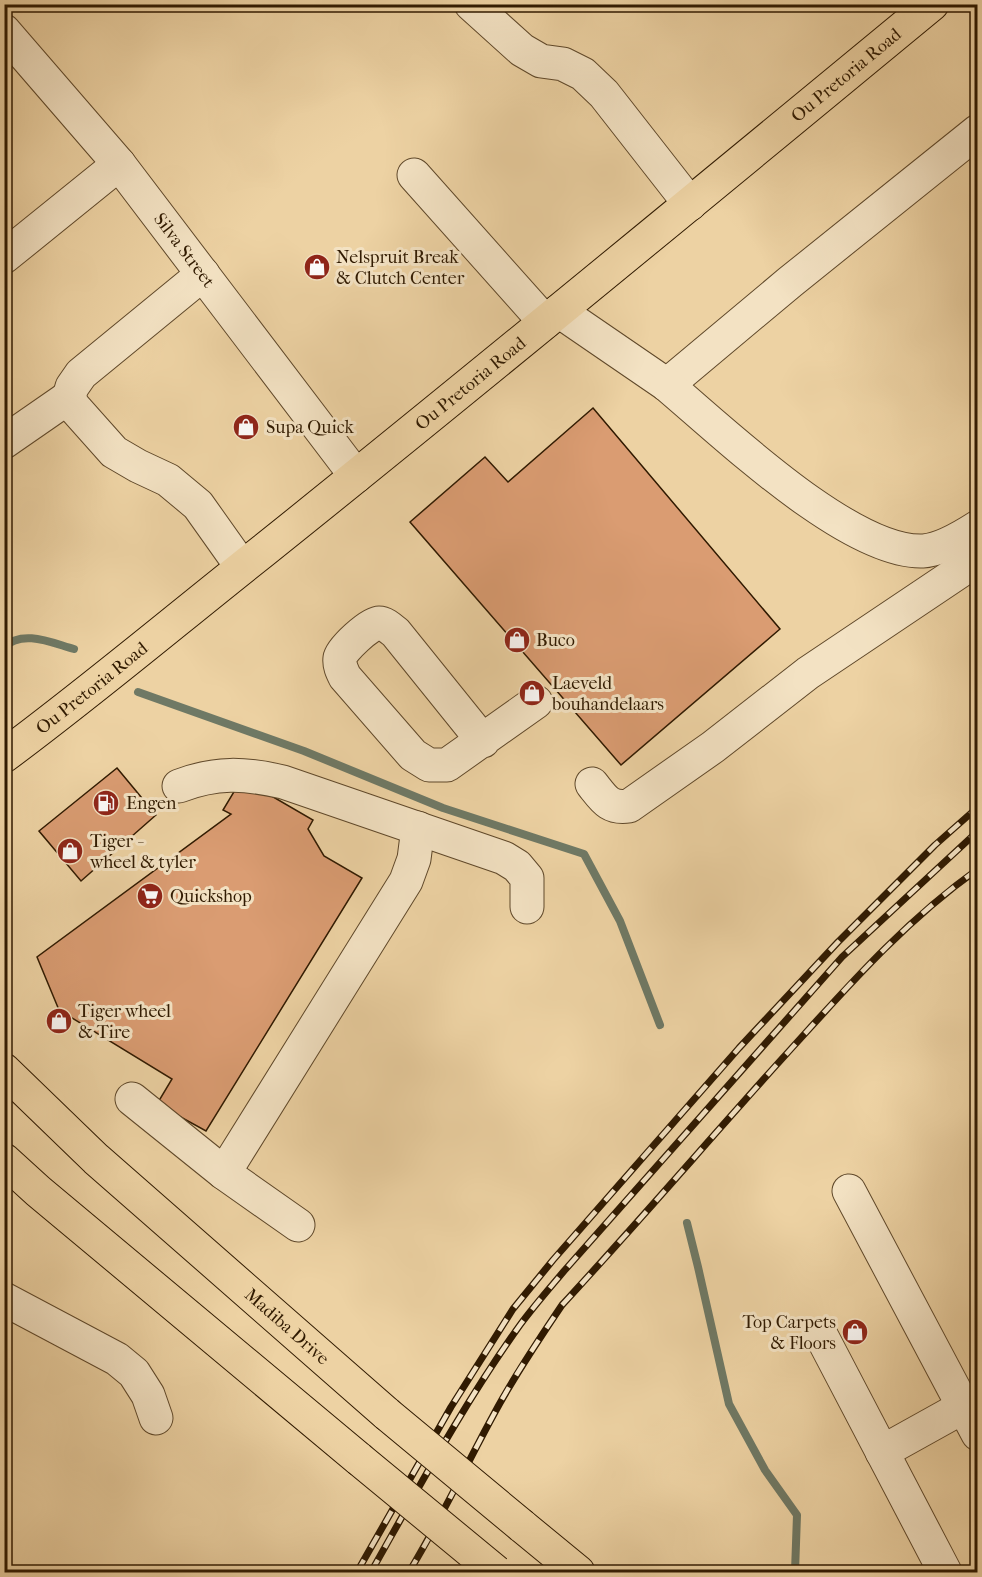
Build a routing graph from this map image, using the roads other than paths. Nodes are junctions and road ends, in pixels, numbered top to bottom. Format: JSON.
{"nodes":[{"id":1,"x":471,"y":4,"type":"edge"},
{"id":2,"x":932,"y":4,"type":"edge"},
{"id":3,"x":4,"y":31,"type":"edge"},
{"id":4,"x":978,"y":131,"type":"edge"},
{"id":5,"x":119,"y":164,"type":"junction"},
{"id":6,"x":414,"y":176,"type":"dead end"},
{"id":7,"x":690,"y":204,"type":"junction"},
{"id":8,"x":4,"y":257,"type":"edge"},
{"id":9,"x":202,"y":274,"type":"junction"},
{"id":10,"x":552,"y":316,"type":"junction"},
{"id":11,"x":667,"y":385,"type":"junction"},
{"id":12,"x":69,"y":398,"type":"junction"},
{"id":13,"x":4,"y":442,"type":"edge"},
{"id":14,"x":356,"y":476,"type":"junction"},
{"id":15,"x":978,"y":527,"type":"edge"},
{"id":16,"x":978,"y":564,"type":"edge"},
{"id":17,"x":242,"y":567,"type":"junction"},
{"id":18,"x":536,"y":702,"type":"dead end"},
{"id":19,"x":483,"y":741,"type":"junction"},
{"id":20,"x":4,"y":756,"type":"edge"},
{"id":21,"x":592,"y":784,"type":"dead end"},
{"id":22,"x":179,"y":786,"type":"dead end"},
{"id":23,"x":418,"y":828,"type":"junction"},
{"id":24,"x":527,"y":907,"type":"dead end"},
{"id":25,"x":4,"y":1070,"type":"edge"},
{"id":26,"x":132,"y":1100,"type":"dead end"},
{"id":27,"x":4,"y":1160,"type":"edge"},
{"id":28,"x":224,"y":1173,"type":"junction"},
{"id":29,"x":849,"y":1191,"type":"dead end"},
{"id":30,"x":298,"y":1225,"type":"dead end"},
{"id":31,"x":4,"y":1299,"type":"edge"},
{"id":32,"x":821,"y":1335,"type":"dead end"},
{"id":33,"x":156,"y":1418,"type":"dead end"},
{"id":34,"x":970,"y":1421,"type":"edge"},
{"id":35,"x":882,"y":1452,"type":"junction"},
{"id":36,"x":496,"y":1572,"type":"edge"},
{"id":37,"x":578,"y":1572,"type":"edge"},
{"id":38,"x":945,"y":1572,"type":"edge"}],
"edges":[{"from":1,"to":7,"type":"street"},
{"from":2,"to":7,"type":"main road","name":"Ou Pretoria Road"},
{"from":3,"to":5,"type":"street","name":"Silva Street"},
{"from":4,"to":11,"type":"street"},
{"from":5,"to":8,"type":"street"},
{"from":5,"to":9,"type":"street","name":"Silva Street"},
{"from":6,"to":10,"type":"street"},
{"from":7,"to":10,"type":"main road","name":"Ou Pretoria Road"},
{"from":9,"to":12,"type":"street"},
{"from":9,"to":14,"type":"street","name":"Silva Street"},
{"from":10,"to":11,"type":"street"},
{"from":10,"to":14,"type":"main road","name":"Ou Pretoria Road"},
{"from":11,"to":15,"type":"street"},
{"from":12,"to":13,"type":"street"},
{"from":12,"to":17,"type":"street"},
{"from":14,"to":17,"type":"main road","name":"Ou Pretoria Road"},
{"from":16,"to":21,"type":"street"},
{"from":17,"to":20,"type":"main road","name":"Ou Pretoria Road"},
{"from":18,"to":19,"type":"street"},
{"from":19,"to":19,"type":"street"},
{"from":22,"to":23,"type":"street"},
{"from":23,"to":24,"type":"street"},
{"from":23,"to":28,"type":"street"},
{"from":25,"to":37,"type":"main road","name":"Madiba Drive","bridge":true},
{"from":26,"to":28,"type":"street"},
{"from":27,"to":36,"type":"main road","bridge":true},
{"from":28,"to":30,"type":"street"},
{"from":29,"to":34,"type":"street"},
{"from":31,"to":33,"type":"street"},
{"from":32,"to":35,"type":"street"},
{"from":34,"to":35,"type":"street"},
{"from":35,"to":38,"type":"street"}]}
